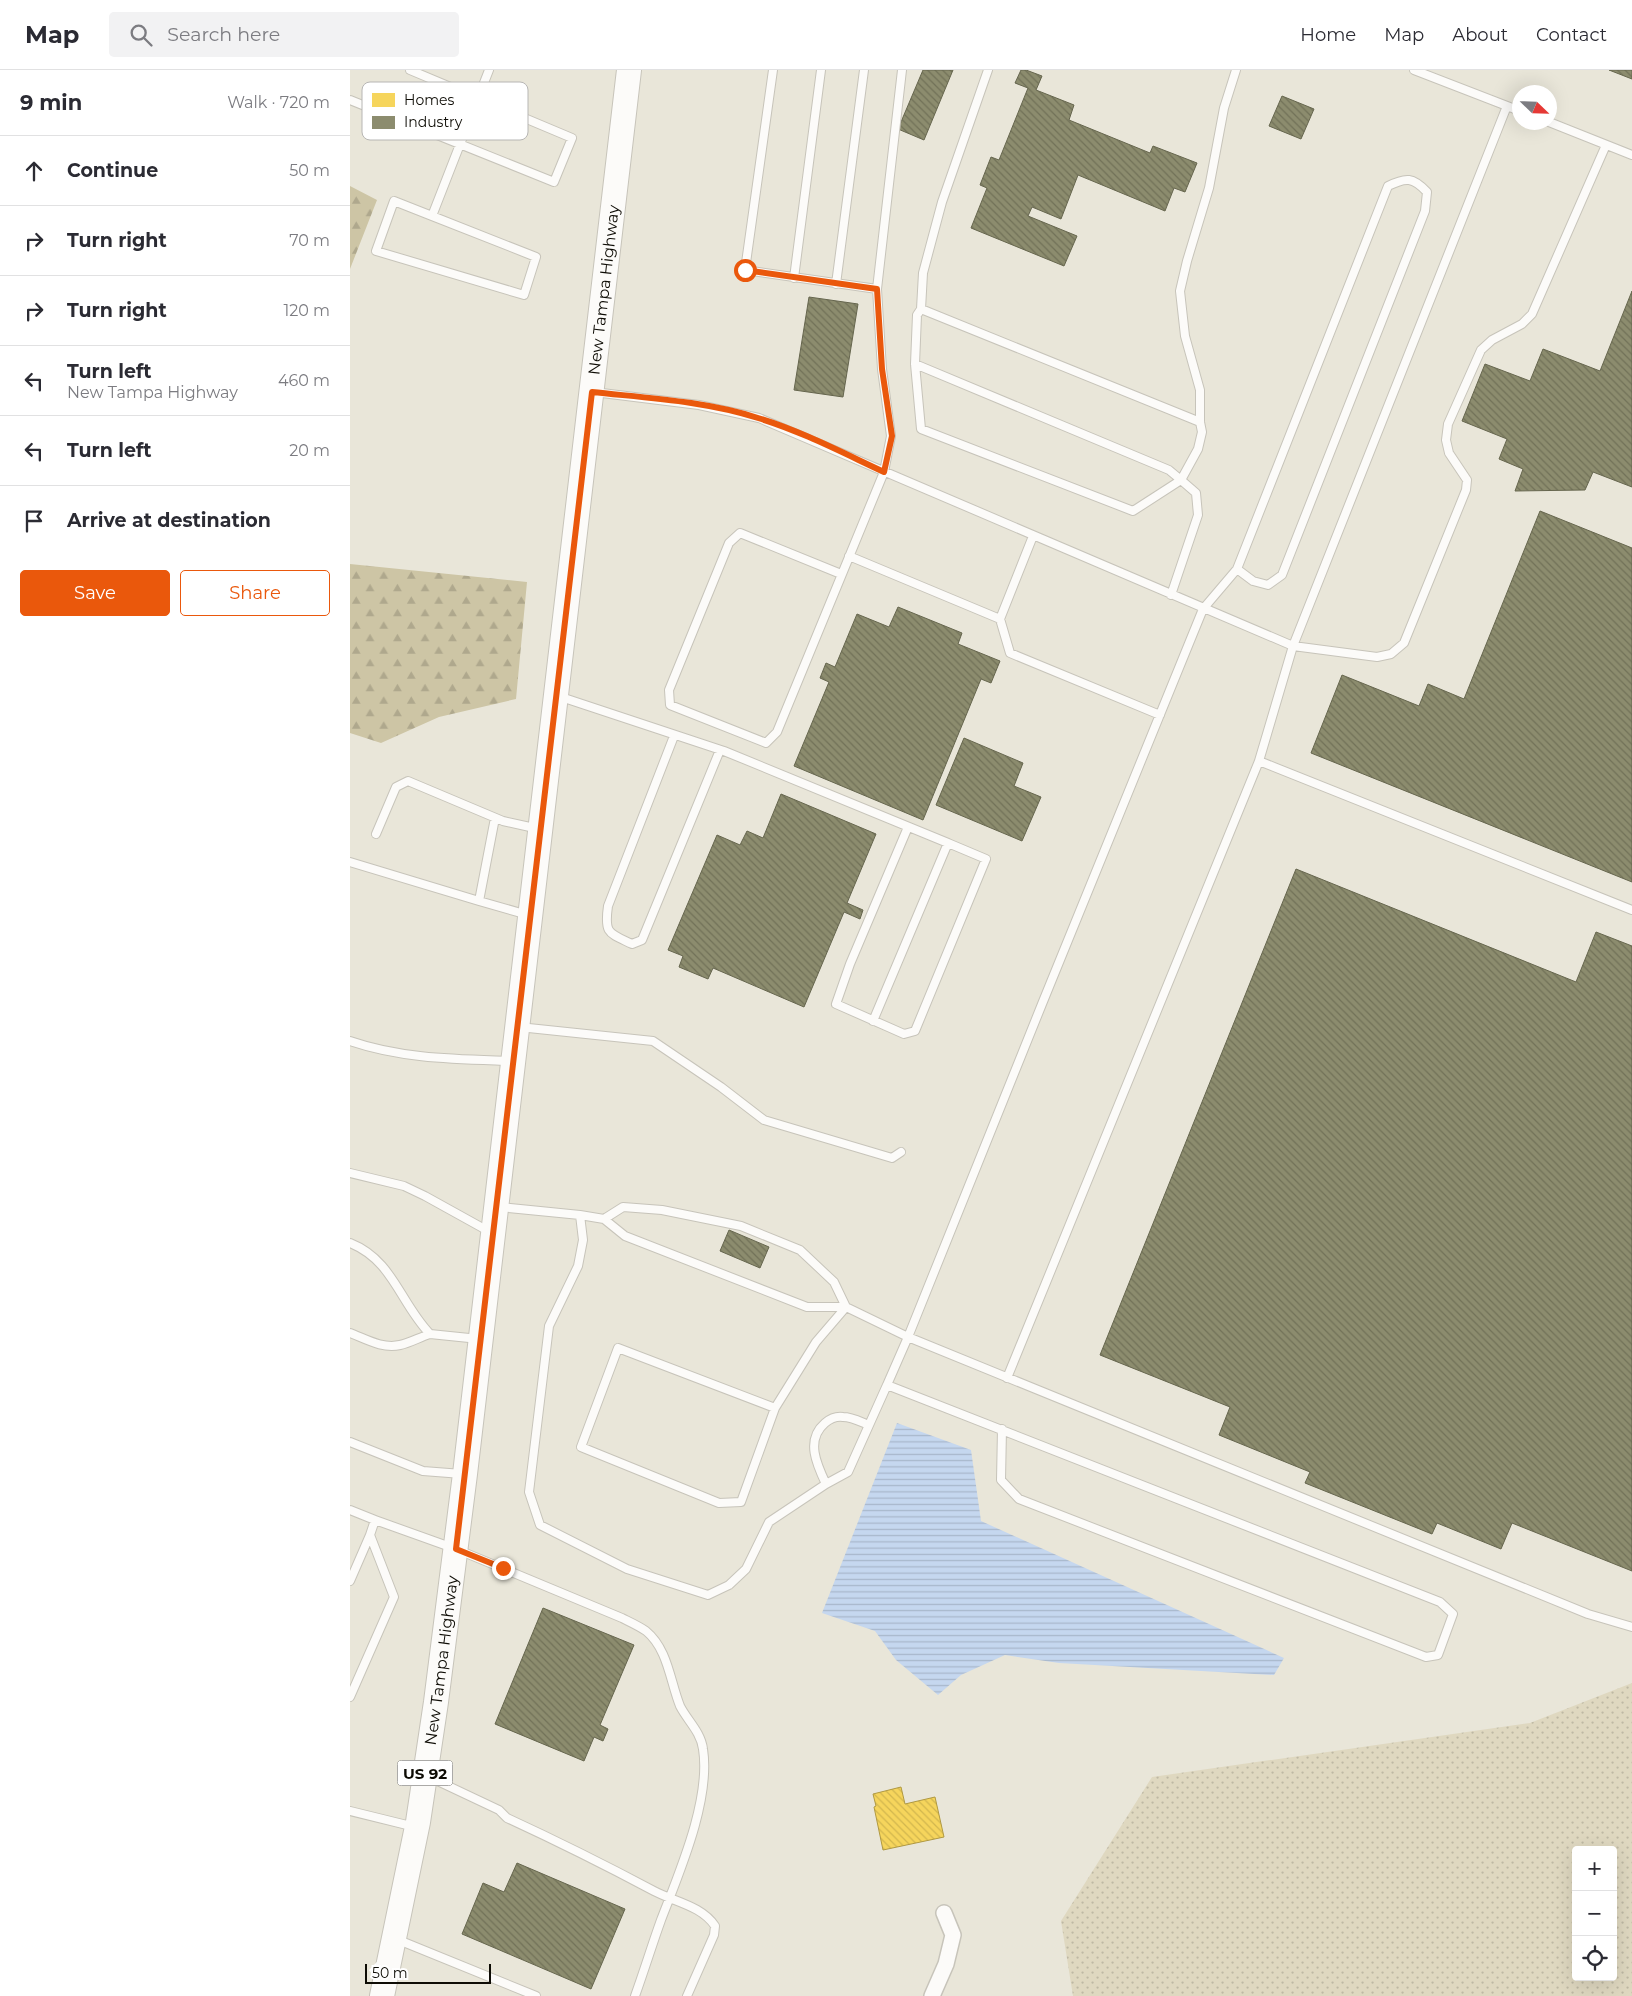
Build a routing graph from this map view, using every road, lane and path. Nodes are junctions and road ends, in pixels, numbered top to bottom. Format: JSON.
{"nodes":[{"id":1,"x":410,"y":70,"type":"edge"},
{"id":2,"x":489,"y":70,"type":"edge"},
{"id":3,"x":629,"y":70,"type":"edge"},
{"id":4,"x":774,"y":70,"type":"edge"},
{"id":5,"x":821,"y":70,"type":"edge"},
{"id":6,"x":864,"y":70,"type":"edge"},
{"id":7,"x":902,"y":70,"type":"edge"},
{"id":8,"x":988,"y":70,"type":"edge"},
{"id":9,"x":1236,"y":70,"type":"edge"},
{"id":10,"x":1414,"y":70,"type":"edge"},
{"id":11,"x":439,"y":82,"type":"edge"},
{"id":12,"x":484,"y":82,"type":"edge"},
{"id":13,"x":350,"y":100,"type":"edge"},
{"id":14,"x":362,"y":105,"type":"edge"},
{"id":15,"x":1507,"y":106,"type":"junction"},
{"id":16,"x":1512,"y":108,"type":"edge"},
{"id":17,"x":528,"y":119,"type":"edge"},
{"id":18,"x":1557,"y":125,"type":"edge"},
{"id":19,"x":450,"y":140,"type":"edge"},
{"id":20,"x":462,"y":140,"type":"edge"},
{"id":21,"x":460,"y":144,"type":"junction"},
{"id":22,"x":1606,"y":145,"type":"junction"},
{"id":23,"x":1632,"y":155,"type":"edge"},
{"id":24,"x":432,"y":216,"type":"junction"},
{"id":25,"x":794,"y":278,"type":"junction"},
{"id":26,"x":836,"y":284,"type":"junction"},
{"id":27,"x":877,"y":289,"type":"junction"},
{"id":28,"x":921,"y":309,"type":"junction"},
{"id":29,"x":915,"y":364,"type":"junction"},
{"id":30,"x":592,"y":392,"type":"junction"},
{"id":31,"x":1200,"y":422,"type":"junction"},
{"id":32,"x":884,"y":472,"type":"junction"},
{"id":33,"x":1181,"y":480,"type":"junction"},
{"id":34,"x":1033,"y":536,"type":"junction"},
{"id":35,"x":849,"y":556,"type":"junction"},
{"id":36,"x":1237,"y":569,"type":"junction"},
{"id":37,"x":841,"y":574,"type":"junction"},
{"id":38,"x":1171,"y":595,"type":"junction"},
{"id":39,"x":1204,"y":609,"type":"junction"},
{"id":40,"x":1000,"y":619,"type":"junction"},
{"id":41,"x":1293,"y":646,"type":"junction"},
{"id":42,"x":556,"y":695,"type":"junction"},
{"id":43,"x":1160,"y":715,"type":"junction"},
{"id":44,"x":674,"y":736,"type":"junction"},
{"id":45,"x":720,"y":750,"type":"junction"},
{"id":46,"x":1259,"y":761,"type":"junction"},
{"id":47,"x":495,"y":818,"type":"junction"},
{"id":48,"x":908,"y":827,"type":"junction"},
{"id":49,"x":540,"y":830,"type":"junction"},
{"id":50,"x":376,"y":834,"type":"dead end"},
{"id":51,"x":948,"y":843,"type":"junction"},
{"id":52,"x":350,"y":862,"type":"edge"},
{"id":53,"x":479,"y":901,"type":"junction"},
{"id":54,"x":1632,"y":910,"type":"edge"},
{"id":55,"x":531,"y":916,"type":"junction"},
{"id":56,"x":873,"y":1021,"type":"junction"},
{"id":57,"x":518,"y":1027,"type":"junction"},
{"id":58,"x":350,"y":1042,"type":"edge"},
{"id":59,"x":514,"y":1062,"type":"junction"},
{"id":60,"x":901,"y":1152,"type":"dead end"},
{"id":61,"x":350,"y":1173,"type":"edge"},
{"id":62,"x":497,"y":1206,"type":"junction"},
{"id":63,"x":580,"y":1215,"type":"junction"},
{"id":64,"x":604,"y":1219,"type":"junction"},
{"id":65,"x":494,"y":1234,"type":"junction"},
{"id":66,"x":350,"y":1242,"type":"edge"},
{"id":67,"x":846,"y":1307,"type":"junction"},
{"id":68,"x":350,"y":1333,"type":"edge"},
{"id":69,"x":430,"y":1334,"type":"junction"},
{"id":70,"x":908,"y":1337,"type":"junction"},
{"id":71,"x":481,"y":1340,"type":"junction"},
{"id":72,"x":1007,"y":1378,"type":"junction"},
{"id":73,"x":887,"y":1385,"type":"junction"},
{"id":74,"x":775,"y":1408,"type":"junction"},
{"id":75,"x":869,"y":1425,"type":"junction"},
{"id":76,"x":1002,"y":1429,"type":"junction"},
{"id":77,"x":350,"y":1442,"type":"edge"},
{"id":78,"x":465,"y":1474,"type":"junction"},
{"id":79,"x":826,"y":1484,"type":"junction"},
{"id":80,"x":350,"y":1510,"type":"edge"},
{"id":81,"x":375,"y":1520,"type":"junction"},
{"id":82,"x":370,"y":1535,"type":"junction"},
{"id":83,"x":456,"y":1549,"type":"junction"},
{"id":84,"x":350,"y":1581,"type":"edge"},
{"id":85,"x":1632,"y":1626,"type":"edge"},
{"id":86,"x":350,"y":1697,"type":"edge"},
{"id":87,"x":425,"y":1775,"type":"junction"},
{"id":88,"x":350,"y":1811,"type":"edge"},
{"id":89,"x":417,"y":1828,"type":"junction"},
{"id":90,"x":670,"y":1898,"type":"junction"},
{"id":91,"x":944,"y":1912,"type":"dead end"},
{"id":92,"x":394,"y":1938,"type":"junction"},
{"id":93,"x":382,"y":1996,"type":"edge"},
{"id":94,"x":536,"y":1996,"type":"edge"},
{"id":95,"x":636,"y":1996,"type":"edge"},
{"id":96,"x":687,"y":1996,"type":"edge"},
{"id":97,"x":932,"y":1996,"type":"edge"}],
"edges":[{"from":1,"to":11,"type":"lane"},
{"from":2,"to":12,"type":"lane"},
{"from":3,"to":30,"type":"main road","name":"New Tampa Highway","number":"US 92"},
{"from":4,"to":25,"type":"lane"},
{"from":5,"to":25,"type":"lane"},
{"from":6,"to":26,"type":"lane"},
{"from":7,"to":27,"type":"lane"},
{"from":8,"to":28,"type":"lane"},
{"from":9,"to":31,"type":"lane"},
{"from":10,"to":15,"type":"lane"},
{"from":13,"to":14,"type":"lane"},
{"from":15,"to":16,"type":"lane"},
{"from":15,"to":41,"type":"lane"},
{"from":17,"to":21,"type":"lane"},
{"from":18,"to":22,"type":"lane"},
{"from":19,"to":21,"type":"lane"},
{"from":20,"to":21,"type":"lane"},
{"from":21,"to":24,"type":"lane"},
{"from":22,"to":23,"type":"lane"},
{"from":22,"to":41,"type":"lane"},
{"from":24,"to":24,"type":"lane"},
{"from":25,"to":26,"type":"lane"},
{"from":26,"to":27,"type":"lane"},
{"from":27,"to":32,"type":"lane"},
{"from":28,"to":29,"type":"lane"},
{"from":28,"to":31,"type":"lane"},
{"from":29,"to":33,"type":"lane"},
{"from":29,"to":33,"type":"lane"},
{"from":30,"to":32,"type":"lane"},
{"from":30,"to":42,"type":"main road","name":"New Tampa Highway","number":"US 92"},
{"from":31,"to":33,"type":"lane"},
{"from":32,"to":34,"type":"lane"},
{"from":32,"to":35,"type":"lane"},
{"from":33,"to":38,"type":"lane"},
{"from":34,"to":38,"type":"lane"},
{"from":34,"to":40,"type":"lane"},
{"from":35,"to":37,"type":"lane"},
{"from":35,"to":40,"type":"lane"},
{"from":36,"to":36,"type":"lane"},
{"from":36,"to":39,"type":"lane"},
{"from":37,"to":37,"type":"lane"},
{"from":38,"to":39,"type":"lane"},
{"from":39,"to":41,"type":"lane"},
{"from":39,"to":43,"type":"lane"},
{"from":40,"to":43,"type":"lane"},
{"from":41,"to":46,"type":"lane"},
{"from":42,"to":44,"type":"lane"},
{"from":42,"to":49,"type":"main road","name":"New Tampa Highway","number":"US 92"},
{"from":43,"to":70,"type":"lane"},
{"from":44,"to":45,"type":"lane"},
{"from":44,"to":45,"type":"lane"},
{"from":45,"to":48,"type":"lane"},
{"from":46,"to":54,"type":"lane"},
{"from":46,"to":72,"type":"lane"},
{"from":47,"to":49,"type":"lane"},
{"from":47,"to":50,"type":"lane"},
{"from":47,"to":53,"type":"lane"},
{"from":48,"to":51,"type":"lane"},
{"from":48,"to":56,"type":"lane"},
{"from":49,"to":55,"type":"main road","name":"New Tampa Highway","number":"US 92"},
{"from":51,"to":56,"type":"lane"},
{"from":51,"to":56,"type":"lane"},
{"from":52,"to":53,"type":"lane"},
{"from":53,"to":55,"type":"lane"},
{"from":55,"to":57,"type":"main road","name":"New Tampa Highway","number":"US 92"},
{"from":57,"to":59,"type":"main road","name":"New Tampa Highway","number":"US 92"},
{"from":57,"to":60,"type":"lane"},
{"from":58,"to":59,"type":"lane"},
{"from":59,"to":62,"type":"main road","name":"New Tampa Highway","number":"US 92"},
{"from":61,"to":65,"type":"lane"},
{"from":62,"to":63,"type":"lane"},
{"from":62,"to":65,"type":"main road","name":"New Tampa Highway","number":"US 92"},
{"from":63,"to":64,"type":"lane"},
{"from":63,"to":79,"type":"lane"},
{"from":64,"to":67,"type":"lane"},
{"from":64,"to":67,"type":"lane"},
{"from":65,"to":71,"type":"main road","name":"New Tampa Highway","number":"US 92"},
{"from":66,"to":69,"type":"lane"},
{"from":67,"to":70,"type":"lane"},
{"from":67,"to":74,"type":"lane"},
{"from":68,"to":69,"type":"lane"},
{"from":69,"to":71,"type":"lane"},
{"from":70,"to":72,"type":"lane"},
{"from":70,"to":73,"type":"lane"},
{"from":71,"to":78,"type":"main road","name":"New Tampa Highway","number":"US 92"},
{"from":72,"to":85,"type":"lane"},
{"from":73,"to":75,"type":"lane"},
{"from":73,"to":76,"type":"lane"},
{"from":74,"to":74,"type":"lane"},
{"from":75,"to":79,"type":"lane"},
{"from":75,"to":79,"type":"lane"},
{"from":76,"to":76,"type":"lane"},
{"from":77,"to":78,"type":"lane"},
{"from":78,"to":83,"type":"main road","name":"New Tampa Highway","number":"US 92"},
{"from":80,"to":81,"type":"lane"},
{"from":81,"to":82,"type":"lane"},
{"from":81,"to":83,"type":"lane"},
{"from":82,"to":84,"type":"lane"},
{"from":82,"to":86,"type":"lane"},
{"from":83,"to":87,"type":"main road","name":"New Tampa Highway","number":"US 92"},
{"from":83,"to":90,"type":"lane"},
{"from":87,"to":89,"type":"main road","name":"New Tampa Highway","number":"US 92"},
{"from":87,"to":90,"type":"lane"},
{"from":88,"to":89,"type":"lane"},
{"from":89,"to":92,"type":"main road","name":"New Tampa Highway","number":"US 92"},
{"from":90,"to":95,"type":"lane"},
{"from":90,"to":96,"type":"lane"},
{"from":91,"to":97,"type":"street"},
{"from":92,"to":93,"type":"main road","name":"New Tampa Highway","number":"US 92"},
{"from":92,"to":94,"type":"lane"}]}
